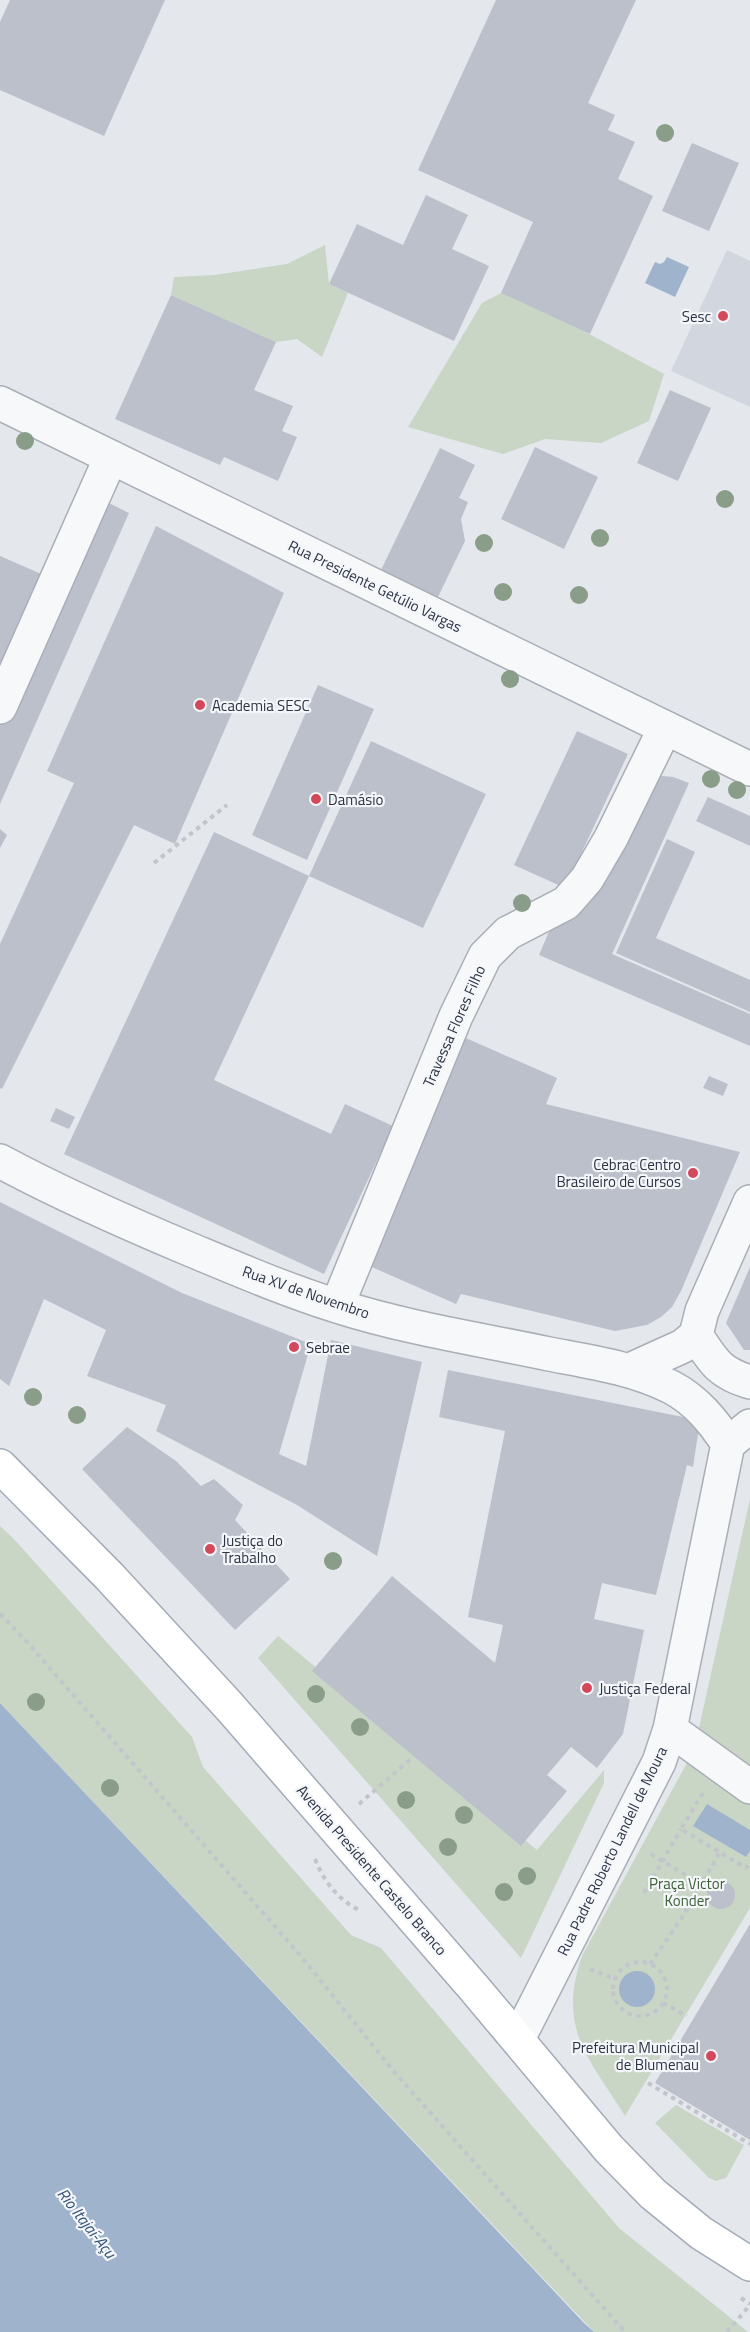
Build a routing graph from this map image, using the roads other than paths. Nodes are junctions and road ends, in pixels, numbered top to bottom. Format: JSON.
{"nodes":[{"id":1,"x":0,"y":403,"type":"edge"},
{"id":2,"x":111,"y":457,"type":"junction"},
{"id":3,"x":0,"y":707,"type":"edge"},
{"id":4,"x":665,"y":728,"type":"junction"},
{"id":5,"x":750,"y":770,"type":"edge"},
{"id":6,"x":0,"y":1161,"type":"edge"},
{"id":7,"x":750,"y":1202,"type":"edge"},
{"id":8,"x":337,"y":1306,"type":"junction"},
{"id":9,"x":696,"y":1335,"type":"junction"},
{"id":10,"x":630,"y":1370,"type":"junction"},
{"id":11,"x":750,"y":1382,"type":"edge"},
{"id":12,"x":739,"y":1435,"type":"edge"},
{"id":13,"x":0,"y":1466,"type":"edge"},
{"id":14,"x":670,"y":1730,"type":"junction"},
{"id":15,"x":750,"y":1788,"type":"edge"},
{"id":16,"x":518,"y":2039,"type":"junction"},
{"id":17,"x":750,"y":2264,"type":"edge"}],
"edges":[{"from":1,"to":2,"type":"street","name":"Rua Presidente Getúlio Vargas"},
{"from":2,"to":3,"type":"street"},
{"from":2,"to":4,"type":"street","name":"Rua Presidente Getúlio Vargas"},
{"from":4,"to":5,"type":"street","name":"Rua Presidente Getúlio Vargas"},
{"from":4,"to":8,"type":"street","name":"Travessa Flores Filho"},
{"from":6,"to":8,"type":"street","name":"Rua XV de Novembro"},
{"from":7,"to":9,"type":"street"},
{"from":8,"to":10,"type":"street","name":"Rua XV de Novembro"},
{"from":9,"to":10,"type":"street"},
{"from":9,"to":11,"type":"street"},
{"from":10,"to":12,"type":"street","name":"Rua XV de Novembro"},
{"from":12,"to":14,"type":"street","name":"Rua Padre Roberto Landell de Moura"},
{"from":13,"to":16,"type":"main road","name":"Avenida Presidente Castelo Branco"},
{"from":14,"to":15,"type":"street"},
{"from":14,"to":16,"type":"street","name":"Rua Padre Roberto Landell de Moura"},
{"from":16,"to":17,"type":"main road","name":"Avenida Presidente Castelo Branco"}]}
